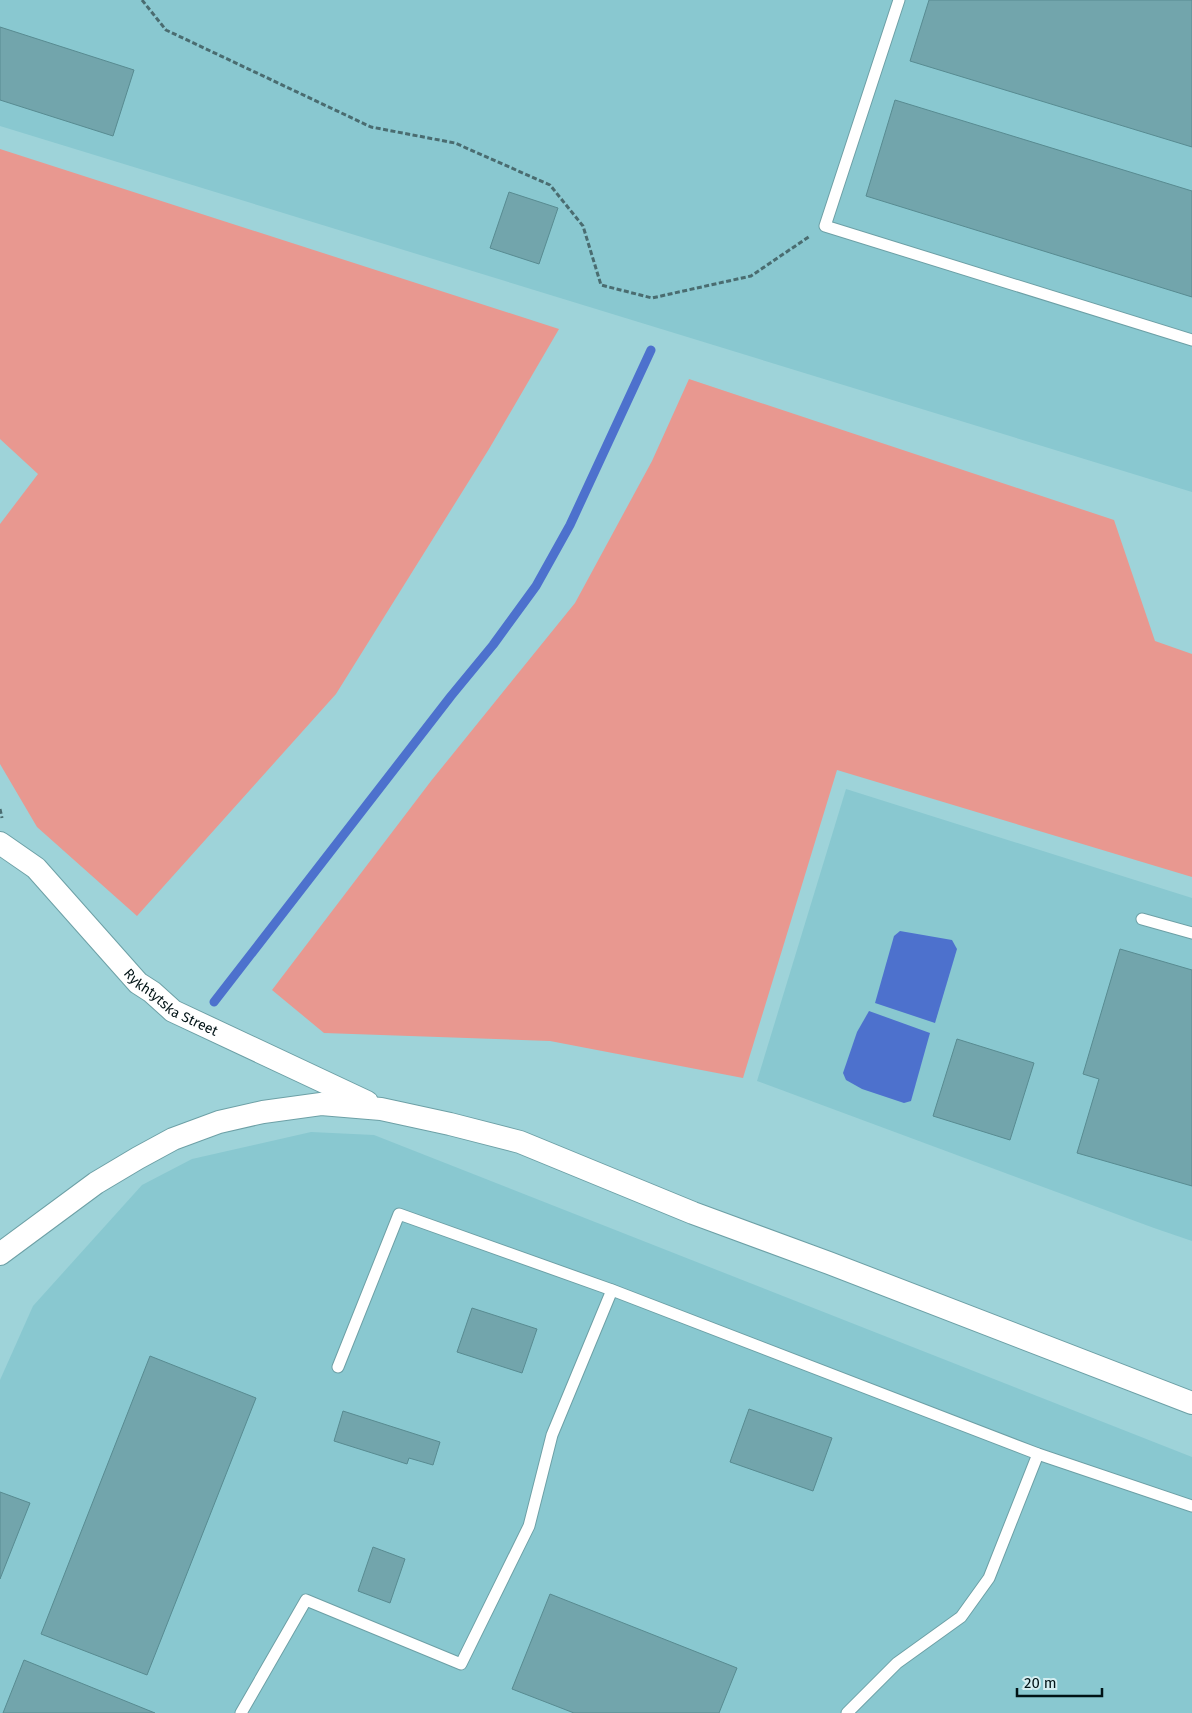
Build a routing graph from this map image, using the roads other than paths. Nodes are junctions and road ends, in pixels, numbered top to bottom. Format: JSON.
{"nodes":[{"id":1,"x":899,"y":0,"type":"edge"},
{"id":2,"x":1192,"y":340,"type":"edge"},
{"id":3,"x":0,"y":843,"type":"edge"},
{"id":4,"x":1142,"y":919,"type":"dead end"},
{"id":5,"x":1192,"y":933,"type":"edge"},
{"id":6,"x":382,"y":1109,"type":"junction"},
{"id":7,"x":0,"y":1254,"type":"edge"},
{"id":8,"x":612,"y":1290,"type":"junction"},
{"id":9,"x":338,"y":1367,"type":"dead end"},
{"id":10,"x":1192,"y":1403,"type":"edge"},
{"id":11,"x":1038,"y":1454,"type":"junction"},
{"id":12,"x":1192,"y":1506,"type":"edge"},
{"id":13,"x":241,"y":1713,"type":"edge"},
{"id":14,"x":847,"y":1713,"type":"edge"}],
"edges":[{"from":1,"to":2,"type":"lane"},
{"from":3,"to":6,"type":"street","name":"Rykhtytska Street"},
{"from":4,"to":5,"type":"lane"},
{"from":6,"to":7,"type":"street"},
{"from":6,"to":10,"type":"street"},
{"from":8,"to":9,"type":"lane"},
{"from":8,"to":11,"type":"lane"},
{"from":8,"to":13,"type":"lane"},
{"from":11,"to":12,"type":"lane"},
{"from":11,"to":14,"type":"lane"}]}
